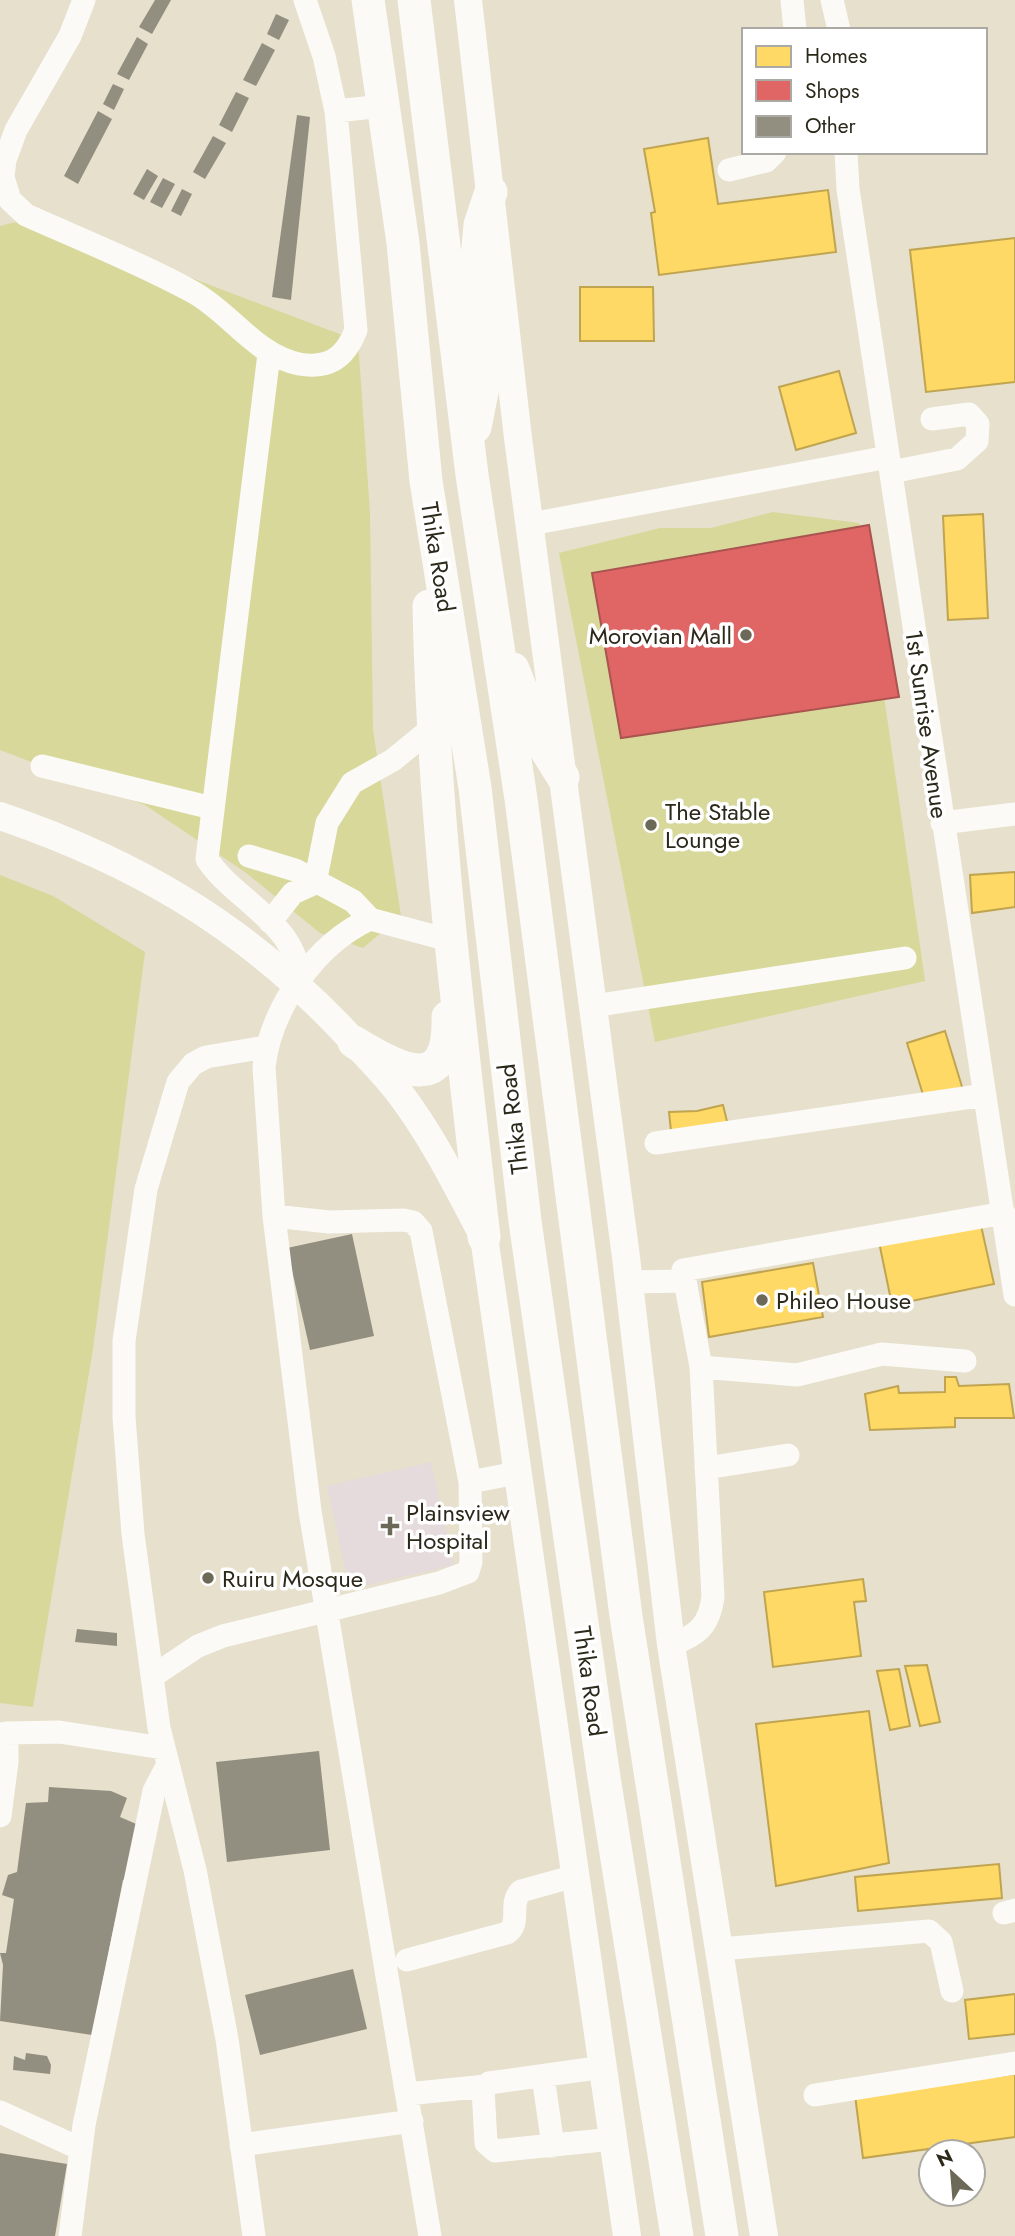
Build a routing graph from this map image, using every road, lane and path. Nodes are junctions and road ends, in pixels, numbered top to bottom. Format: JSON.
{"nodes":[{"id":1,"x":84,"y":0,"type":"edge"},
{"id":2,"x":305,"y":0,"type":"edge"},
{"id":3,"x":368,"y":0,"type":"edge"},
{"id":4,"x":414,"y":0,"type":"edge"},
{"id":5,"x":792,"y":0,"type":"edge"},
{"id":6,"x":832,"y":0,"type":"edge"},
{"id":7,"x":474,"y":1,"type":"edge"},
{"id":8,"x":795,"y":28,"type":"edge"},
{"id":9,"x":839,"y":28,"type":"edge"},
{"id":10,"x":383,"y":106,"type":"junction"},
{"id":11,"x":336,"y":111,"type":"junction"},
{"id":12,"x":773,"y":154,"type":"edge"},
{"id":13,"x":846,"y":154,"type":"edge"},
{"id":14,"x":729,"y":170,"type":"dead end"},
{"id":15,"x":491,"y":192,"type":"junction"},
{"id":16,"x":269,"y":354,"type":"junction"},
{"id":17,"x":932,"y":419,"type":"dead end"},
{"id":18,"x":470,"y":456,"type":"junction"},
{"id":19,"x":889,"y":464,"type":"junction"},
{"id":20,"x":426,"y":481,"type":"junction"},
{"id":21,"x":531,"y":524,"type":"junction"},
{"id":22,"x":498,"y":643,"type":"junction"},
{"id":23,"x":432,"y":728,"type":"junction"},
{"id":24,"x":42,"y":766,"type":"dead end"},
{"id":25,"x":563,"y":777,"type":"junction"},
{"id":26,"x":212,"y":808,"type":"junction"},
{"id":27,"x":1015,"y":814,"type":"edge"},
{"id":28,"x":0,"y":816,"type":"edge"},
{"id":29,"x":942,"y":823,"type":"junction"},
{"id":30,"x":249,"y":856,"type":"dead end"},
{"id":31,"x":315,"y":883,"type":"junction"},
{"id":32,"x":443,"y":883,"type":"junction"},
{"id":33,"x":370,"y":919,"type":"junction"},
{"id":34,"x":270,"y":922,"type":"junction"},
{"id":35,"x":445,"y":939,"type":"junction"},
{"id":36,"x":905,"y":958,"type":"dead end"},
{"id":37,"x":298,"y":984,"type":"junction"},
{"id":38,"x":593,"y":1006,"type":"junction"},
{"id":39,"x":354,"y":1042,"type":"junction"},
{"id":40,"x":266,"y":1047,"type":"junction"},
{"id":41,"x":985,"y":1095,"type":"junction"},
{"id":42,"x":656,"y":1143,"type":"dead end"},
{"id":43,"x":1006,"y":1165,"type":"edge"},
{"id":44,"x":1004,"y":1213,"type":"junction"},
{"id":45,"x":274,"y":1216,"type":"junction"},
{"id":46,"x":484,"y":1237,"type":"junction"},
{"id":47,"x":685,"y":1281,"type":"junction"},
{"id":48,"x":629,"y":1282,"type":"junction"},
{"id":49,"x":1015,"y":1295,"type":"edge"},
{"id":50,"x":965,"y":1361,"type":"dead end"},
{"id":51,"x":702,"y":1367,"type":"junction"},
{"id":52,"x":788,"y":1455,"type":"dead end"},
{"id":53,"x":706,"y":1468,"type":"junction"},
{"id":54,"x":516,"y":1474,"type":"junction"},
{"id":55,"x":470,"y":1482,"type":"junction"},
{"id":56,"x":326,"y":1613,"type":"junction"},
{"id":57,"x":671,"y":1645,"type":"junction"},
{"id":58,"x":153,"y":1676,"type":"junction"},
{"id":59,"x":3,"y":1734,"type":"edge"},
{"id":60,"x":165,"y":1758,"type":"junction"},
{"id":61,"x":0,"y":1816,"type":"edge"},
{"id":62,"x":184,"y":1826,"type":"junction"},
{"id":63,"x":145,"y":1836,"type":"junction"},
{"id":64,"x":575,"y":1876,"type":"junction"},
{"id":65,"x":720,"y":1949,"type":"junction"},
{"id":66,"x":407,"y":1961,"type":"dead end"},
{"id":67,"x":952,"y":1991,"type":"dead end"},
{"id":68,"x":1015,"y":2063,"type":"edge"},
{"id":69,"x":604,"y":2067,"type":"junction"},
{"id":70,"x":543,"y":2076,"type":"junction"},
{"id":71,"x":486,"y":2086,"type":"junction"},
{"id":72,"x":407,"y":2094,"type":"junction"},
{"id":73,"x":815,"y":2095,"type":"dead end"},
{"id":74,"x":0,"y":2112,"type":"edge"},
{"id":75,"x":412,"y":2121,"type":"junction"},
{"id":76,"x":613,"y":2139,"type":"junction"},
{"id":77,"x":241,"y":2144,"type":"junction"},
{"id":78,"x":553,"y":2146,"type":"junction"},
{"id":79,"x":81,"y":2149,"type":"junction"},
{"id":80,"x":70,"y":2236,"type":"edge"},
{"id":81,"x":254,"y":2236,"type":"edge"},
{"id":82,"x":430,"y":2236,"type":"edge"},
{"id":83,"x":627,"y":2236,"type":"edge"},
{"id":84,"x":677,"y":2236,"type":"edge"},
{"id":85,"x":722,"y":2236,"type":"edge"},
{"id":86,"x":764,"y":2236,"type":"edge"}],
"edges":[{"from":1,"to":16,"type":"street"},
{"from":2,"to":11,"type":"street"},
{"from":3,"to":10,"type":"highway","name":"Thika Road"},
{"from":4,"to":18,"type":"highway","name":"Thika Road"},
{"from":5,"to":8,"type":"street"},
{"from":6,"to":9,"type":"street"},
{"from":7,"to":15,"type":"main road"},
{"from":10,"to":11,"type":"street"},
{"from":10,"to":20,"type":"highway","name":"Thika Road"},
{"from":11,"to":16,"type":"street"},
{"from":12,"to":14,"type":"street"},
{"from":13,"to":19,"type":"street","name":"1st Sunrise Avenue"},
{"from":15,"to":18,"type":"highway"},
{"from":15,"to":21,"type":"main road"},
{"from":16,"to":26,"type":"street"},
{"from":17,"to":19,"type":"street"},
{"from":18,"to":22,"type":"highway","name":"Thika Road"},
{"from":19,"to":21,"type":"street"},
{"from":19,"to":29,"type":"street","name":"1st Sunrise Avenue"},
{"from":20,"to":23,"type":"highway"},
{"from":20,"to":84,"type":"highway","name":"Thika Road"},
{"from":21,"to":25,"type":"main road"},
{"from":22,"to":25,"type":"highway"},
{"from":22,"to":85,"type":"highway","name":"Thika Road"},
{"from":23,"to":31,"type":"street"},
{"from":23,"to":32,"type":"highway"},
{"from":24,"to":26,"type":"street"},
{"from":25,"to":38,"type":"main road"},
{"from":26,"to":34,"type":"street"},
{"from":27,"to":29,"type":"street"},
{"from":28,"to":37,"type":"main road"},
{"from":29,"to":41,"type":"street","name":"1st Sunrise Avenue"},
{"from":30,"to":31,"type":"street"},
{"from":31,"to":33,"type":"street"},
{"from":31,"to":34,"type":"street"},
{"from":32,"to":35,"type":"highway"},
{"from":32,"to":46,"type":"highway"},
{"from":33,"to":35,"type":"street"},
{"from":33,"to":37,"type":"street"},
{"from":34,"to":37,"type":"street"},
{"from":35,"to":39,"type":"highway"},
{"from":36,"to":38,"type":"street"},
{"from":37,"to":39,"type":"main road"},
{"from":37,"to":40,"type":"street"},
{"from":38,"to":48,"type":"main road"},
{"from":39,"to":46,"type":"main road"},
{"from":40,"to":45,"type":"street"},
{"from":40,"to":58,"type":"street"},
{"from":41,"to":42,"type":"street"},
{"from":41,"to":43,"type":"street","name":"1st Sunrise Avenue"},
{"from":43,"to":44,"type":"street","name":"1st Sunrise Avenue"},
{"from":44,"to":47,"type":"street"},
{"from":44,"to":49,"type":"street","name":"1st Sunrise Avenue"},
{"from":45,"to":55,"type":"street"},
{"from":45,"to":56,"type":"street"},
{"from":46,"to":54,"type":"main road","name":"Thika Road"},
{"from":47,"to":48,"type":"street"},
{"from":47,"to":51,"type":"street"},
{"from":48,"to":57,"type":"main road"},
{"from":50,"to":51,"type":"street"},
{"from":51,"to":53,"type":"street"},
{"from":52,"to":53,"type":"street"},
{"from":53,"to":57,"type":"street"},
{"from":54,"to":55,"type":"street"},
{"from":54,"to":64,"type":"main road","name":"Thika Road"},
{"from":55,"to":56,"type":"street"},
{"from":56,"to":58,"type":"street"},
{"from":56,"to":72,"type":"street"},
{"from":57,"to":65,"type":"main road"},
{"from":58,"to":60,"type":"street"},
{"from":59,"to":60,"type":"street"},
{"from":59,"to":61,"type":"street"},
{"from":60,"to":62,"type":"street"},
{"from":60,"to":63,"type":"street"},
{"from":62,"to":63,"type":"street"},
{"from":62,"to":77,"type":"street"},
{"from":63,"to":79,"type":"street"},
{"from":64,"to":66,"type":"street"},
{"from":64,"to":69,"type":"main road","name":"Thika Road"},
{"from":65,"to":67,"type":"street"},
{"from":65,"to":86,"type":"main road"},
{"from":68,"to":73,"type":"street"},
{"from":69,"to":70,"type":"street"},
{"from":69,"to":76,"type":"main road","name":"Thika Road"},
{"from":70,"to":71,"type":"street"},
{"from":70,"to":78,"type":"street"},
{"from":71,"to":72,"type":"street"},
{"from":71,"to":78,"type":"street"},
{"from":72,"to":75,"type":"street"},
{"from":74,"to":79,"type":"street"},
{"from":75,"to":77,"type":"street"},
{"from":75,"to":82,"type":"street"},
{"from":76,"to":78,"type":"street"},
{"from":76,"to":83,"type":"main road","name":"Thika Road"},
{"from":77,"to":81,"type":"street"},
{"from":79,"to":80,"type":"street"}]}
